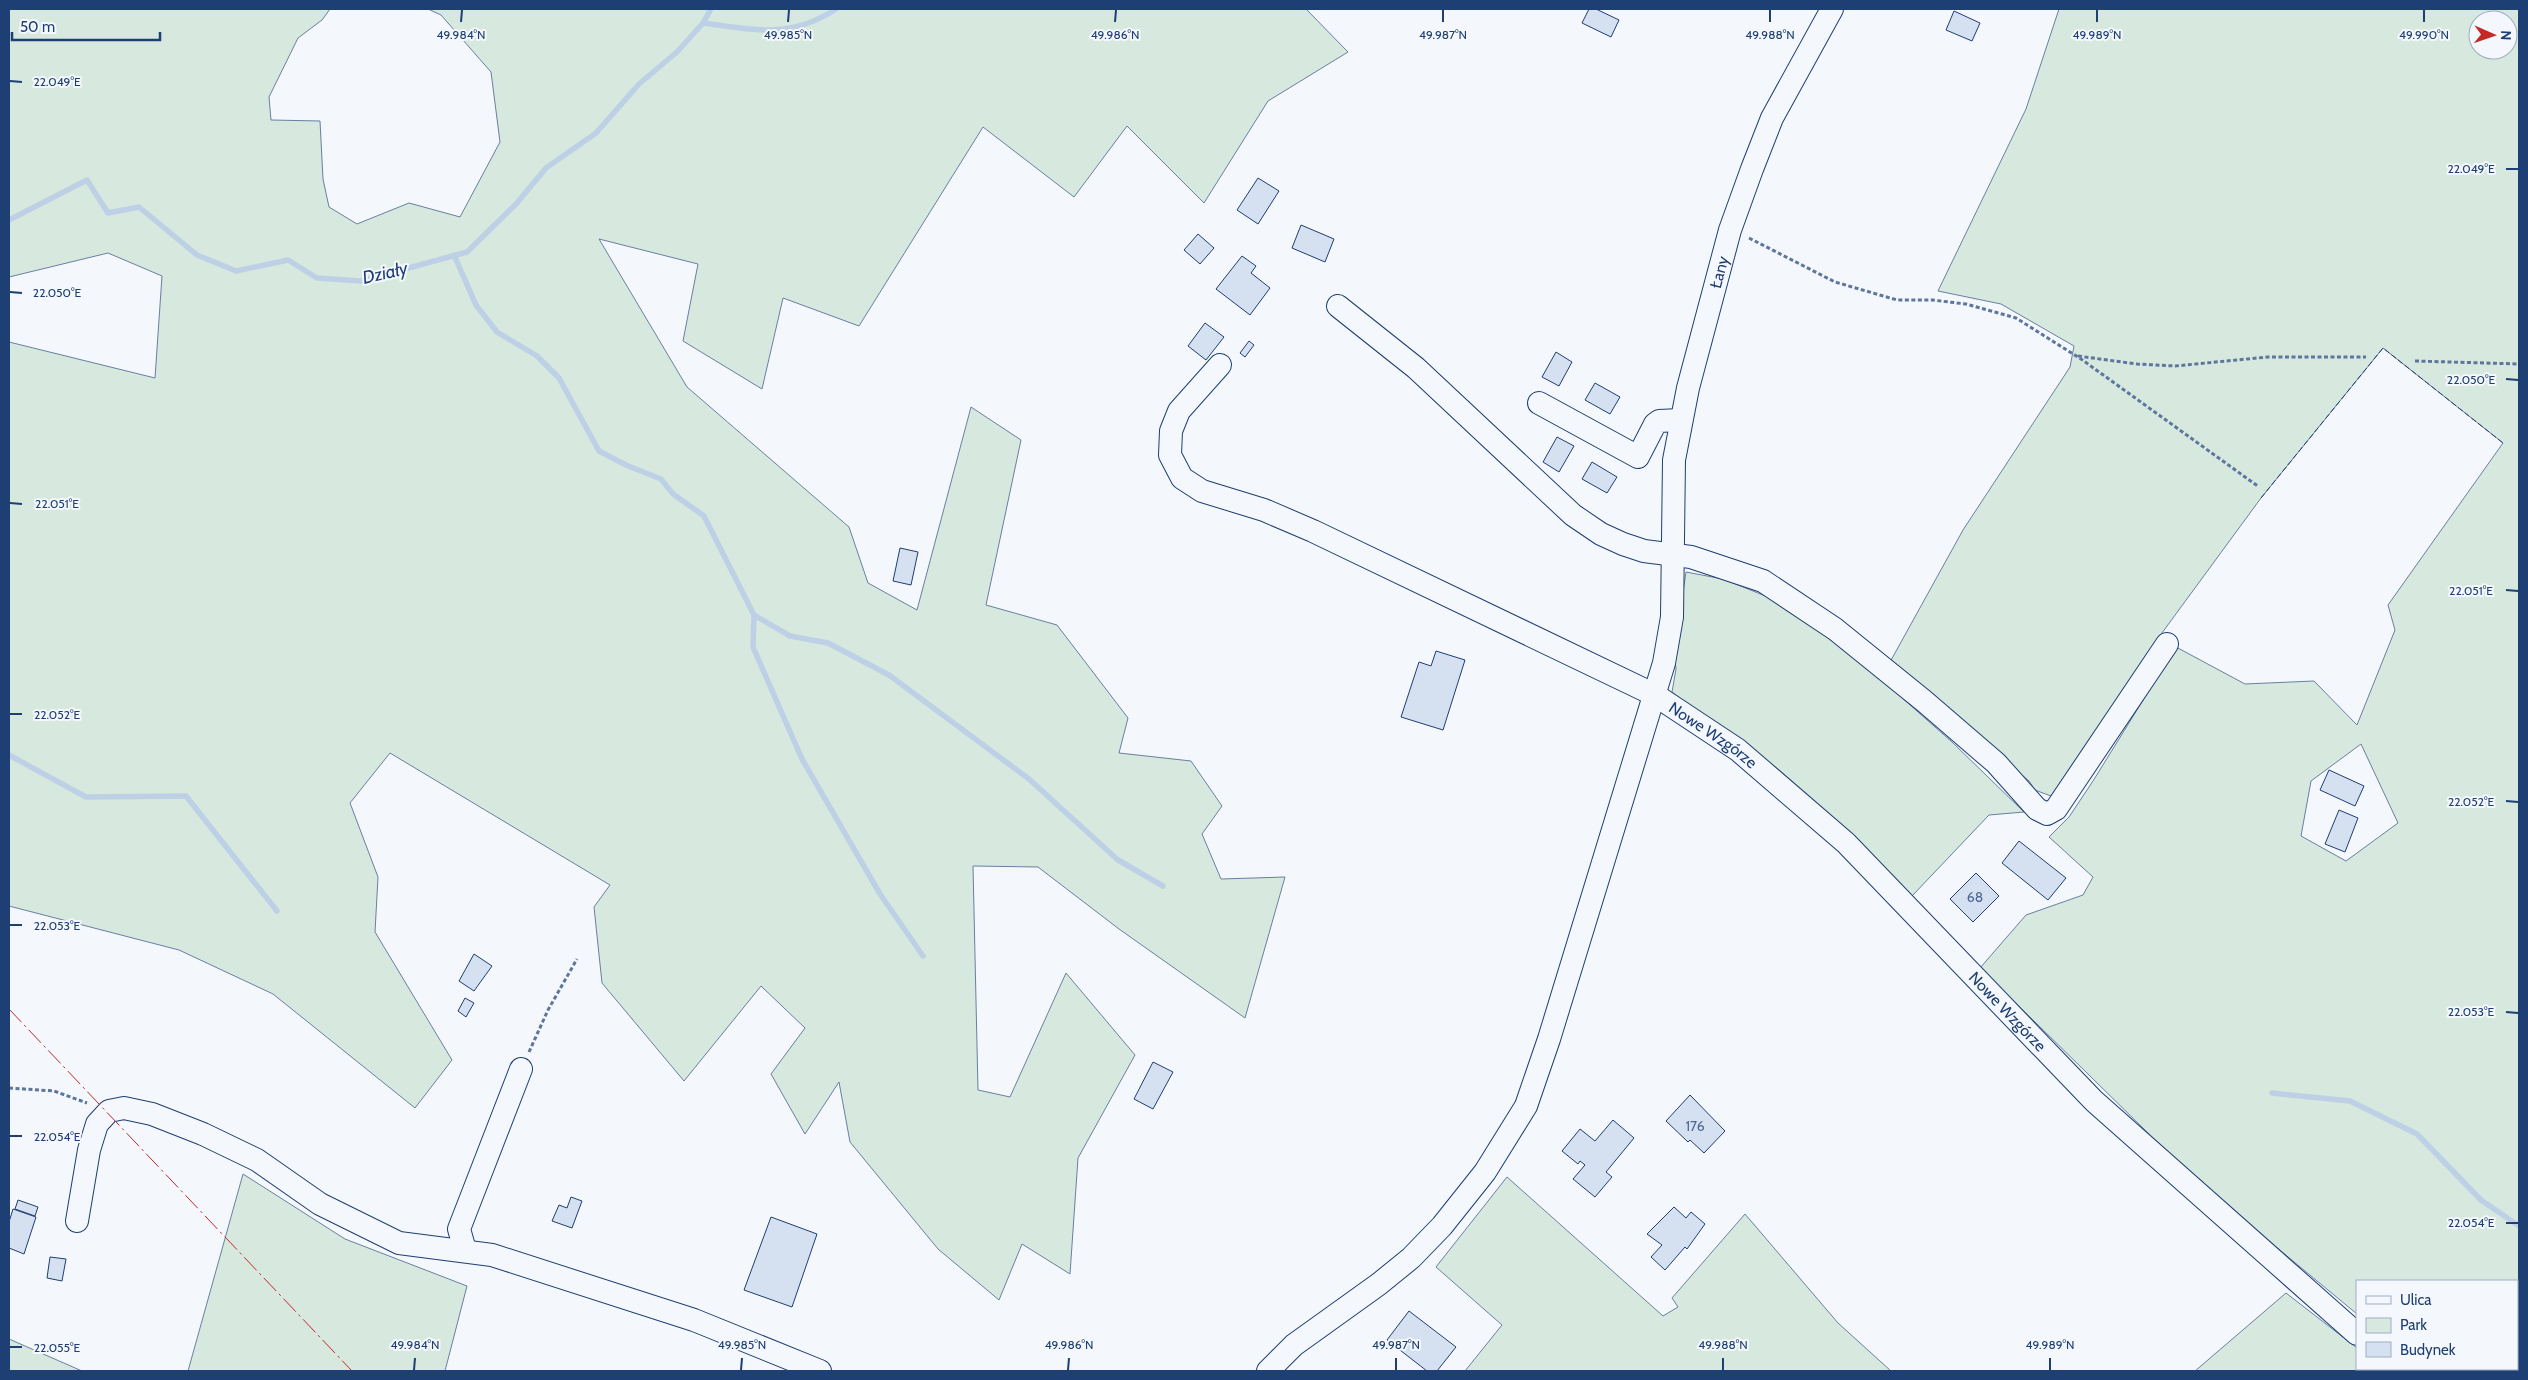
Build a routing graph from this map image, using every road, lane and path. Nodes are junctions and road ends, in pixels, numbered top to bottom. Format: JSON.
{"nodes":[{"id":1,"x":1832,"y":9,"type":"edge"},
{"id":2,"x":1730,"y":230,"type":"junction"},
{"id":3,"x":1338,"y":306,"type":"dead end"},
{"id":4,"x":2075,"y":355,"type":"junction"},
{"id":5,"x":2366,"y":357,"type":"dead end"},
{"id":6,"x":2415,"y":361,"type":"dead end"},
{"id":7,"x":2519,"y":364,"type":"edge"},
{"id":8,"x":1220,"y":365,"type":"dead end"},
{"id":9,"x":1539,"y":403,"type":"dead end"},
{"id":10,"x":1680,"y":420,"type":"junction"},
{"id":11,"x":2259,"y":487,"type":"dead end"},
{"id":12,"x":1673,"y":554,"type":"junction"},
{"id":13,"x":2167,"y":644,"type":"dead end"},
{"id":14,"x":1655,"y":695,"type":"junction"},
{"id":15,"x":577,"y":959,"type":"dead end"},
{"id":16,"x":521,"y":1069,"type":"joint"},
{"id":17,"x":9,"y":1088,"type":"edge"},
{"id":18,"x":109,"y":1111,"type":"junction"},
{"id":19,"x":77,"y":1221,"type":"dead end"},
{"id":20,"x":465,"y":1250,"type":"junction"},
{"id":21,"x":2356,"y":1333,"type":"edge"},
{"id":22,"x":820,"y":1371,"type":"edge"},
{"id":23,"x":1268,"y":1371,"type":"edge"}],
"edges":[{"from":1,"to":2,"type":"street","name":"Łany"},
{"from":2,"to":4,"type":"path"},
{"from":2,"to":10,"type":"street","name":"Łany"},
{"from":3,"to":12,"type":"street"},
{"from":4,"to":5,"type":"path"},
{"from":4,"to":11,"type":"path"},
{"from":6,"to":7,"type":"path"},
{"from":8,"to":14,"type":"street","name":"Nowe Wzgórze"},
{"from":9,"to":10,"type":"street"},
{"from":10,"to":12,"type":"street","name":"Łany"},
{"from":12,"to":13,"type":"street"},
{"from":12,"to":14,"type":"street","name":"Łany"},
{"from":14,"to":21,"type":"street","name":"Nowe Wzgórze"},
{"from":14,"to":23,"type":"street","name":"Łany"},
{"from":15,"to":16,"type":"path"},
{"from":16,"to":20,"type":"street"},
{"from":17,"to":18,"type":"path"},
{"from":18,"to":19,"type":"street"},
{"from":18,"to":20,"type":"street"},
{"from":20,"to":22,"type":"street"}]}
